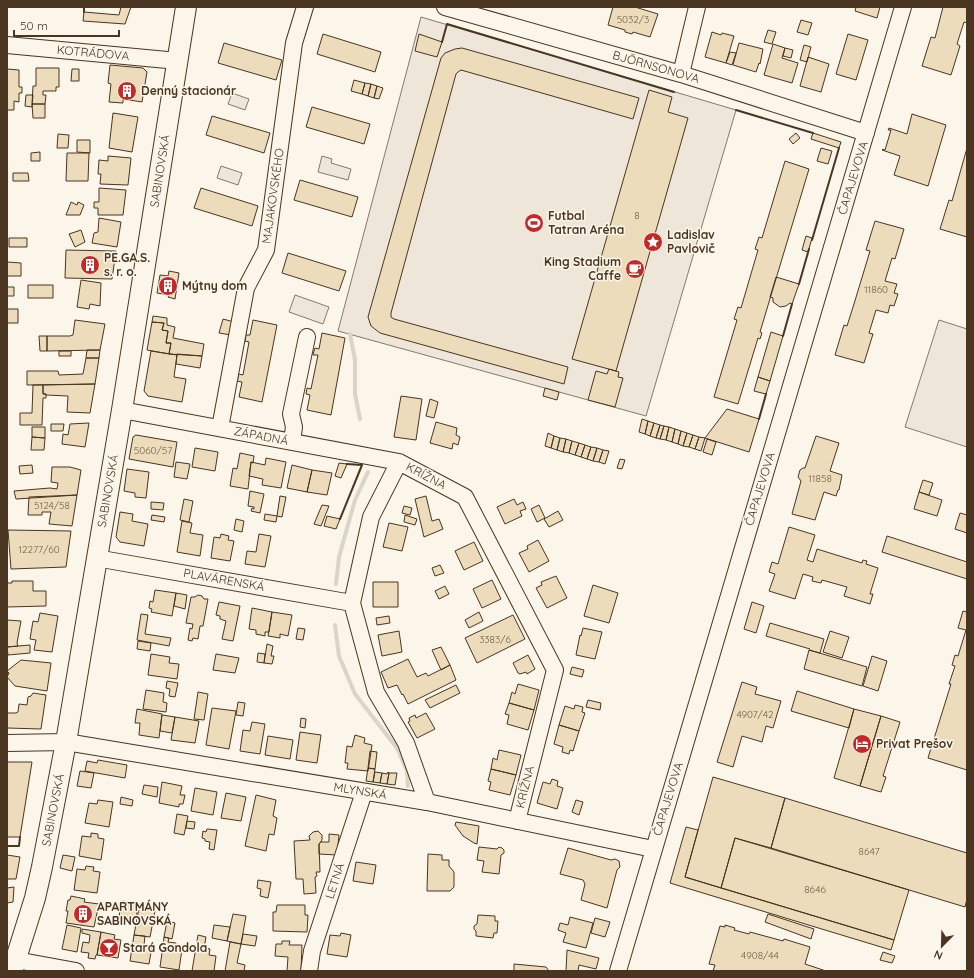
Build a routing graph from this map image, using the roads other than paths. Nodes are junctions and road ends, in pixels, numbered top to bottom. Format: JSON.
{"nodes":[{"id":1,"x":186,"y":7,"type":"edge"},
{"id":2,"x":304,"y":7,"type":"edge"},
{"id":3,"x":445,"y":7,"type":"edge"},
{"id":4,"x":697,"y":7,"type":"edge"},
{"id":5,"x":903,"y":7,"type":"edge"},
{"id":6,"x":7,"y":45,"type":"edge"},
{"id":7,"x":178,"y":61,"type":"junction"},
{"id":8,"x":681,"y":74,"type":"junction"},
{"id":9,"x":866,"y":133,"type":"junction"},
{"id":10,"x":307,"y":337,"type":"dead end"},
{"id":11,"x":122,"y":410,"type":"junction"},
{"id":12,"x":220,"y":428,"type":"junction"},
{"id":13,"x":292,"y":442,"type":"junction"},
{"id":14,"x":399,"y":462,"type":"junction"},
{"id":15,"x":96,"y":558,"type":"junction"},
{"id":16,"x":352,"y":603,"type":"junction"},
{"id":17,"x":66,"y":742,"type":"junction"},
{"id":18,"x":7,"y":743,"type":"edge"},
{"id":19,"x":364,"y":792,"type":"junction"},
{"id":20,"x":427,"y":802,"type":"junction"},
{"id":21,"x":517,"y":821,"type":"junction"},
{"id":22,"x":653,"y":849,"type":"junction"},
{"id":23,"x":14,"y":965,"type":"edge"},
{"id":24,"x":76,"y":971,"type":"edge"},
{"id":25,"x":309,"y":971,"type":"edge"},
{"id":26,"x":618,"y":971,"type":"edge"}],
"edges":[{"from":1,"to":7,"type":"main road","name":"SABINOVSKÁ"},
{"from":2,"to":12,"type":"street","name":"MAJAKOVSKÉHO"},
{"from":3,"to":8,"type":"street","name":"BJÖRNSONOVA"},
{"from":4,"to":8,"type":"street"},
{"from":5,"to":9,"type":"street","name":"ČAPAJEVOVA"},
{"from":6,"to":7,"type":"street","name":"KOTRÁDOVA"},
{"from":7,"to":11,"type":"main road","name":"SABINOVSKÁ"},
{"from":8,"to":9,"type":"street","name":"BJÖRNSONOVA"},
{"from":9,"to":22,"type":"street","name":"ČAPAJEVOVA"},
{"from":10,"to":13,"type":"street"},
{"from":11,"to":12,"type":"street","name":"ZÁPADNÁ"},
{"from":11,"to":15,"type":"main road","name":"SABINOVSKÁ"},
{"from":12,"to":13,"type":"street","name":"ZÁPADNÁ"},
{"from":13,"to":14,"type":"street","name":"ZÁPADNÁ"},
{"from":14,"to":16,"type":"street","name":"KRÍŽNA"},
{"from":14,"to":21,"type":"street","name":"KRÍŽNA"},
{"from":15,"to":16,"type":"street","name":"PLAVÁRENSKÁ"},
{"from":15,"to":17,"type":"main road","name":"SABINOVSKÁ"},
{"from":16,"to":20,"type":"street","name":"KRÍŽNA"},
{"from":17,"to":18,"type":"street","name":"MLYNSKÁ"},
{"from":17,"to":19,"type":"street","name":"MLYNSKÁ"},
{"from":17,"to":23,"type":"main road","name":"SABINOVSKÁ"},
{"from":19,"to":20,"type":"street","name":"MLYNSKÁ"},
{"from":19,"to":25,"type":"street","name":"LETNÁ"},
{"from":20,"to":21,"type":"street","name":"MLYNSKÁ"},
{"from":21,"to":22,"type":"street","name":"MLYNSKÁ"},
{"from":22,"to":26,"type":"street","name":"ČAPAJEVOVA"},
{"from":23,"to":24,"type":"street"}]}
